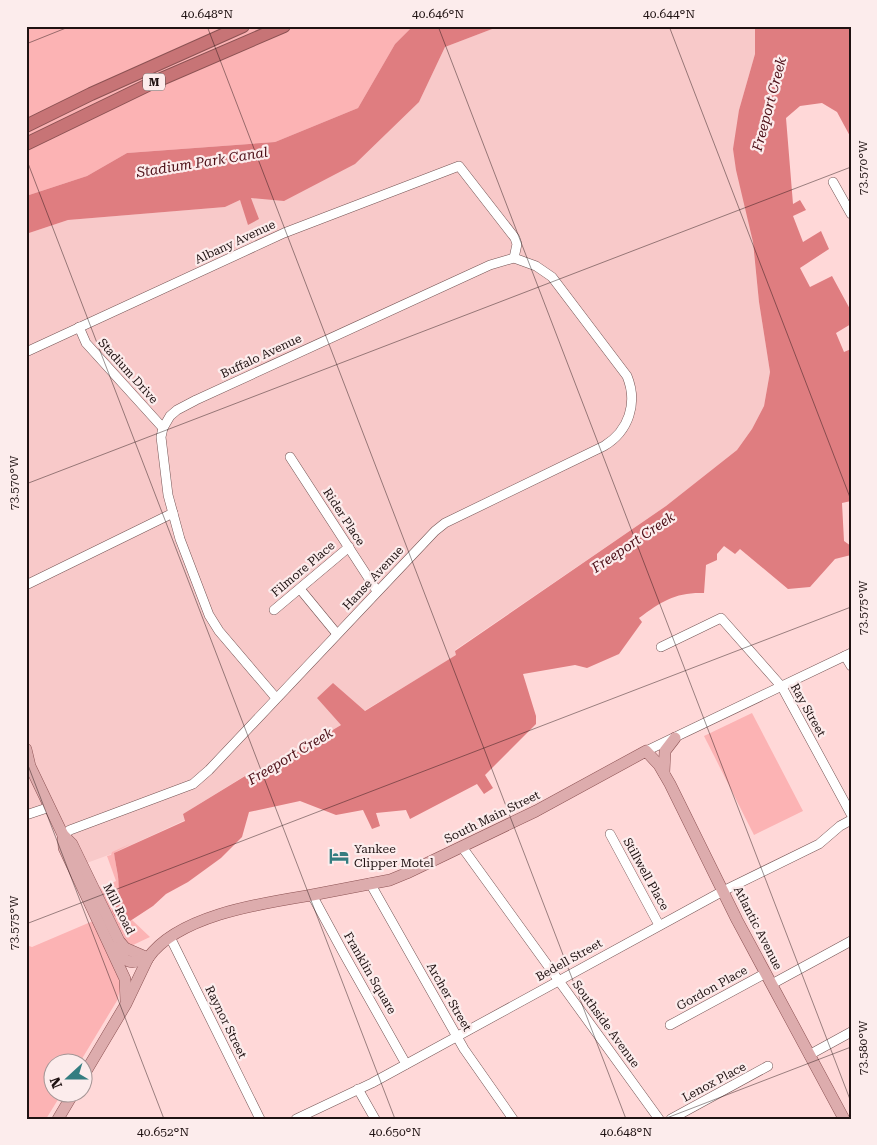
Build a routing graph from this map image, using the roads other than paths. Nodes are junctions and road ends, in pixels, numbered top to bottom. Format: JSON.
{"nodes":[{"id":1,"x":243,"y":26,"type":"edge"},
{"id":2,"x":284,"y":26,"type":"edge"},
{"id":3,"x":26,"y":126,"type":"edge"},
{"id":4,"x":26,"y":144,"type":"edge"},
{"id":5,"x":833,"y":182,"type":"dead end"},
{"id":6,"x":851,"y":214,"type":"edge"},
{"id":7,"x":514,"y":258,"type":"junction"},
{"id":8,"x":79,"y":327,"type":"junction"},
{"id":9,"x":26,"y":352,"type":"edge"},
{"id":10,"x":163,"y":428,"type":"junction"},
{"id":11,"x":290,"y":456,"type":"dead end"},
{"id":12,"x":173,"y":513,"type":"junction"},
{"id":13,"x":349,"y":547,"type":"junction"},
{"id":14,"x":26,"y":585,"type":"edge"},
{"id":15,"x":300,"y":589,"type":"junction"},
{"id":16,"x":377,"y":592,"type":"junction"},
{"id":17,"x":274,"y":610,"type":"dead end"},
{"id":18,"x":338,"y":634,"type":"junction"},
{"id":19,"x":661,"y":647,"type":"dead end"},
{"id":20,"x":848,"y":654,"type":"edge"},
{"id":21,"x":851,"y":666,"type":"edge"},
{"id":22,"x":782,"y":686,"type":"junction"},
{"id":23,"x":276,"y":698,"type":"junction"},
{"id":24,"x":675,"y":738,"type":"junction"},
{"id":25,"x":26,"y":749,"type":"edge"},
{"id":26,"x":646,"y":751,"type":"junction"},
{"id":27,"x":28,"y":764,"type":"edge"},
{"id":28,"x":664,"y":773,"type":"junction"},
{"id":29,"x":50,"y":807,"type":"junction"},
{"id":30,"x":851,"y":814,"type":"edge"},
{"id":31,"x":26,"y":815,"type":"edge"},
{"id":32,"x":851,"y":820,"type":"edge"},
{"id":33,"x":610,"y":834,"type":"dead end"},
{"id":34,"x":63,"y":835,"type":"junction"},
{"id":35,"x":462,"y":847,"type":"junction"},
{"id":36,"x":370,"y":884,"type":"junction"},
{"id":37,"x":723,"y":891,"type":"junction"},
{"id":38,"x":312,"y":895,"type":"junction"},
{"id":39,"x":660,"y":925,"type":"junction"},
{"id":40,"x":104,"y":931,"type":"junction"},
{"id":41,"x":170,"y":937,"type":"junction"},
{"id":42,"x":851,"y":941,"type":"edge"},
{"id":43,"x":148,"y":958,"type":"junction"},
{"id":44,"x":766,"y":974,"type":"junction"},
{"id":45,"x":559,"y":980,"type":"junction"},
{"id":46,"x":772,"y":984,"type":"junction"},
{"id":47,"x":126,"y":1004,"type":"junction"},
{"id":48,"x":670,"y":1025,"type":"dead end"},
{"id":49,"x":851,"y":1032,"type":"edge"},
{"id":50,"x":457,"y":1036,"type":"junction"},
{"id":51,"x":809,"y":1055,"type":"junction"},
{"id":52,"x":92,"y":1061,"type":"edge"},
{"id":53,"x":406,"y":1064,"type":"junction"},
{"id":54,"x":768,"y":1066,"type":"dead end"},
{"id":55,"x":358,"y":1089,"type":"junction"},
{"id":56,"x":68,"y":1102,"type":"edge"},
{"id":57,"x":509,"y":1118,"type":"edge"},
{"id":58,"x":58,"y":1119,"type":"edge"},
{"id":59,"x":260,"y":1119,"type":"edge"},
{"id":60,"x":296,"y":1119,"type":"edge"},
{"id":61,"x":375,"y":1119,"type":"edge"},
{"id":62,"x":659,"y":1119,"type":"edge"},
{"id":63,"x":671,"y":1119,"type":"edge"},
{"id":64,"x":844,"y":1119,"type":"edge"}],
"edges":[{"from":1,"to":3,"type":"highway","number":"M"},
{"from":2,"to":4,"type":"highway","number":"M"},
{"from":5,"to":6,"type":"street"},
{"from":7,"to":8,"type":"street","name":"Albany Avenue"},
{"from":7,"to":10,"type":"street","name":"Buffalo Avenue"},
{"from":7,"to":16,"type":"street","name":"Hanse Avenue"},
{"from":8,"to":9,"type":"street","name":"Albany Avenue"},
{"from":8,"to":10,"type":"street","name":"Stadium Drive"},
{"from":10,"to":12,"type":"street"},
{"from":11,"to":13,"type":"street","name":"Rider Place"},
{"from":12,"to":14,"type":"street"},
{"from":12,"to":23,"type":"street"},
{"from":13,"to":15,"type":"street","name":"Filmore Place"},
{"from":13,"to":16,"type":"street","name":"Rider Place"},
{"from":15,"to":17,"type":"street","name":"Filmore Place"},
{"from":15,"to":18,"type":"street"},
{"from":16,"to":18,"type":"street","name":"Hanse Avenue"},
{"from":18,"to":23,"type":"street","name":"Hanse Avenue"},
{"from":19,"to":22,"type":"street","name":"Ray Street"},
{"from":20,"to":21,"type":"street"},
{"from":20,"to":22,"type":"street","name":"South Main Street"},
{"from":22,"to":24,"type":"street","name":"South Main Street"},
{"from":22,"to":30,"type":"street","name":"Ray Street"},
{"from":23,"to":34,"type":"street","name":"Hanse Avenue"},
{"from":24,"to":26,"type":"street","name":"South Main Street"},
{"from":24,"to":28,"type":"main road"},
{"from":25,"to":27,"type":"main road","name":"Mill Road"},
{"from":26,"to":28,"type":"main road","name":"Atlantic Avenue"},
{"from":26,"to":35,"type":"main road","name":"South Main Street"},
{"from":27,"to":29,"type":"main road","name":"Mill Road"},
{"from":28,"to":37,"type":"main road","name":"Atlantic Avenue"},
{"from":29,"to":31,"type":"street"},
{"from":29,"to":34,"type":"main road","name":"Mill Road"},
{"from":32,"to":37,"type":"street","name":"Bedell Street"},
{"from":33,"to":39,"type":"street","name":"Stillwell Place"},
{"from":34,"to":40,"type":"main road","name":"Mill Road"},
{"from":34,"to":43,"type":"main road","name":"Mill Road"},
{"from":35,"to":36,"type":"main road","name":"South Main Street"},
{"from":35,"to":45,"type":"street","name":"Southside Avenue"},
{"from":36,"to":38,"type":"main road","name":"South Main Street"},
{"from":36,"to":50,"type":"street","name":"Archer Street"},
{"from":37,"to":39,"type":"street","name":"Bedell Street"},
{"from":37,"to":44,"type":"main road","name":"Atlantic Avenue"},
{"from":38,"to":41,"type":"main road","name":"South Main Street"},
{"from":38,"to":53,"type":"street","name":"Franklin Square"},
{"from":39,"to":45,"type":"street","name":"Bedell Street"},
{"from":40,"to":43,"type":"main road","name":"Mill Road"},
{"from":40,"to":47,"type":"main road","name":"Mill Road"},
{"from":41,"to":43,"type":"main road","name":"South Main Street"},
{"from":41,"to":59,"type":"street","name":"Raynor Street"},
{"from":42,"to":46,"type":"street"},
{"from":43,"to":47,"type":"main road","name":"South Main Street"},
{"from":44,"to":46,"type":"main road","name":"Atlantic Avenue"},
{"from":44,"to":48,"type":"street","name":"Gordon Place"},
{"from":45,"to":50,"type":"street","name":"Bedell Street"},
{"from":45,"to":62,"type":"street","name":"Southside Avenue"},
{"from":46,"to":51,"type":"main road","name":"Atlantic Avenue"},
{"from":47,"to":52,"type":"main road","name":"South Main Street"},
{"from":49,"to":51,"type":"street"},
{"from":50,"to":53,"type":"street","name":"Bedell Street"},
{"from":50,"to":57,"type":"street","name":"Archer Street"},
{"from":51,"to":64,"type":"main road","name":"Atlantic Avenue"},
{"from":53,"to":55,"type":"street","name":"Bedell Street"},
{"from":54,"to":63,"type":"street","name":"Lenox Place"},
{"from":55,"to":60,"type":"street","name":"Bedell Street"},
{"from":55,"to":61,"type":"street"},
{"from":56,"to":58,"type":"main road"}]}
